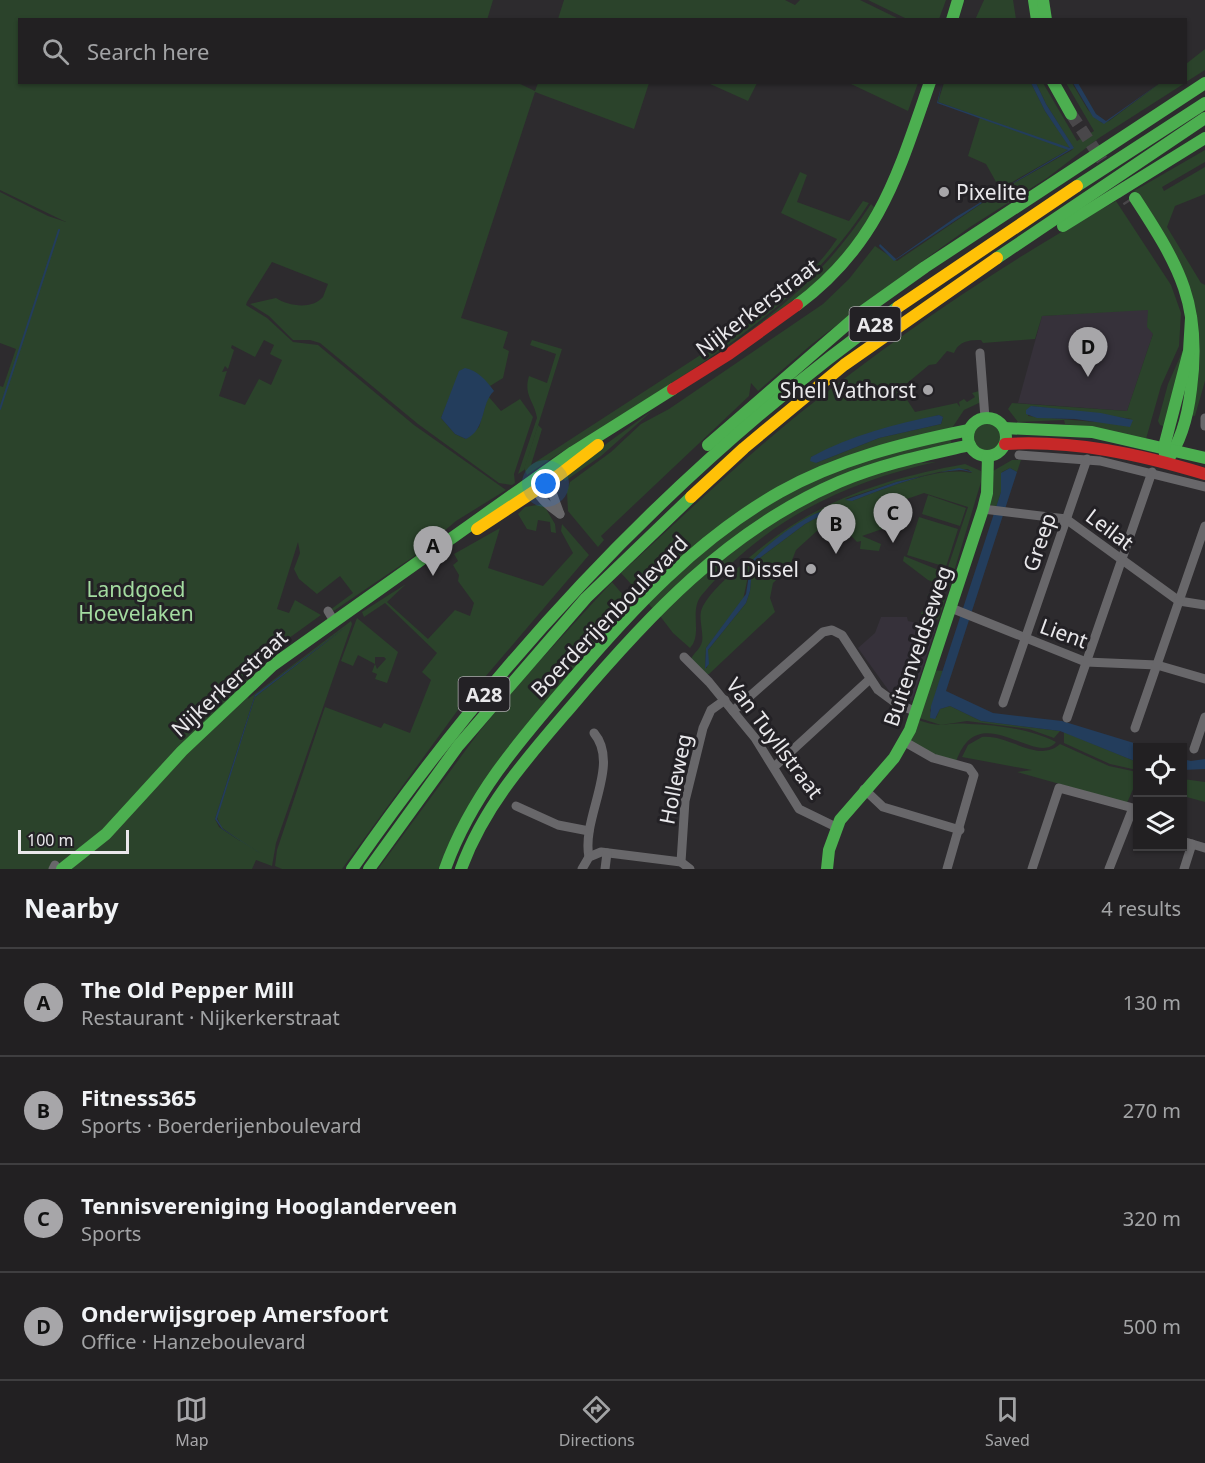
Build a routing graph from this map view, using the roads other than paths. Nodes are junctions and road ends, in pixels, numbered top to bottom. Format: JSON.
{"nodes":[{"id":1,"x":1034,"y":0,"type":"edge"},
{"id":2,"x":1043,"y":0,"type":"edge"},
{"id":3,"x":959,"y":1,"type":"edge"},
{"id":4,"x":953,"y":18,"type":"edge"},
{"id":5,"x":1037,"y":18,"type":"edge"},
{"id":6,"x":1047,"y":18,"type":"edge"},
{"id":7,"x":1205,"y":83,"type":"edge"},
{"id":8,"x":929,"y":84,"type":"edge"},
{"id":9,"x":1054,"y":84,"type":"edge"},
{"id":10,"x":1062,"y":84,"type":"edge"},
{"id":11,"x":1205,"y":103,"type":"edge"},
{"id":12,"x":1205,"y":118,"type":"edge"},
{"id":13,"x":1205,"y":138,"type":"edge"},
{"id":14,"x":1132,"y":200,"type":"tunnel mouth"},
{"id":15,"x":1035,"y":234,"type":"junction"},
{"id":16,"x":980,"y":352,"type":"dead end"},
{"id":17,"x":985,"y":417,"type":"junction"},
{"id":18,"x":1205,"y":418,"type":"edge"},
{"id":19,"x":1205,"y":426,"type":"edge"},
{"id":20,"x":1004,"y":428,"type":"junction"},
{"id":21,"x":969,"y":430,"type":"junction"},
{"id":22,"x":1005,"y":444,"type":"junction"},
{"id":23,"x":970,"y":445,"type":"junction"},
{"id":24,"x":1170,"y":448,"type":"junction"},
{"id":25,"x":1019,"y":455,"type":"dead end"},
{"id":26,"x":988,"y":456,"type":"junction"},
{"id":27,"x":1205,"y":458,"type":"edge"},
{"id":28,"x":1087,"y":459,"type":"junction"},
{"id":29,"x":1166,"y":462,"type":"junction"},
{"id":30,"x":1152,"y":472,"type":"junction"},
{"id":31,"x":1205,"y":474,"type":"edge"},
{"id":32,"x":1205,"y":487,"type":"edge"},
{"id":33,"x":988,"y":511,"type":"junction"},
{"id":34,"x":1066,"y":519,"type":"junction"},
{"id":35,"x":1205,"y":526,"type":"edge"},
{"id":36,"x":1121,"y":561,"type":"junction"},
{"id":37,"x":578,"y":587,"type":"junction"},
{"id":38,"x":1179,"y":601,"type":"junction"},
{"id":39,"x":1205,"y":605,"type":"edge"},
{"id":40,"x":955,"y":610,"type":"junction"},
{"id":41,"x":1025,"y":638,"type":"junction"},
{"id":42,"x":684,"y":657,"type":"dead end"},
{"id":43,"x":1086,"y":662,"type":"junction"},
{"id":44,"x":1157,"y":665,"type":"junction"},
{"id":45,"x":870,"y":679,"type":"junction"},
{"id":46,"x":1205,"y":679,"type":"edge"},
{"id":47,"x":724,"y":700,"type":"junction"},
{"id":48,"x":1003,"y":703,"type":"dead end"},
{"id":49,"x":733,"y":711,"type":"junction"},
{"id":50,"x":917,"y":712,"type":"junction"},
{"id":51,"x":1205,"y":717,"type":"edge"},
{"id":52,"x":1067,"y":718,"type":"dead end"},
{"id":53,"x":1135,"y":728,"type":"dead end"},
{"id":54,"x":594,"y":733,"type":"dead end"},
{"id":55,"x":905,"y":742,"type":"junction"},
{"id":56,"x":1194,"y":749,"type":"dead end"},
{"id":57,"x":774,"y":767,"type":"junction"},
{"id":58,"x":864,"y":789,"type":"junction"},
{"id":59,"x":516,"y":806,"type":"dead end"},
{"id":60,"x":1127,"y":822,"type":"junction"},
{"id":61,"x":1133,"y":824,"type":"edge"},
{"id":62,"x":836,"y":827,"type":"junction"},
{"id":63,"x":960,"y":830,"type":"junction"},
{"id":64,"x":589,"y":831,"type":"junction"},
{"id":65,"x":1187,"y":842,"type":"edge"},
{"id":66,"x":1205,"y":848,"type":"edge"},
{"id":67,"x":1186,"y":851,"type":"edge"},
{"id":68,"x":607,"y":853,"type":"junction"},
{"id":69,"x":589,"y":857,"type":"junction"},
{"id":70,"x":681,"y":862,"type":"junction"},
{"id":71,"x":57,"y":868,"type":"edge"},
{"id":72,"x":352,"y":869,"type":"edge"},
{"id":73,"x":369,"y":869,"type":"edge"},
{"id":74,"x":445,"y":869,"type":"edge"},
{"id":75,"x":461,"y":869,"type":"edge"},
{"id":76,"x":582,"y":869,"type":"edge"},
{"id":77,"x":605,"y":869,"type":"edge"},
{"id":78,"x":690,"y":869,"type":"edge"},
{"id":79,"x":827,"y":869,"type":"edge"},
{"id":80,"x":947,"y":869,"type":"edge"},
{"id":81,"x":1032,"y":869,"type":"edge"},
{"id":82,"x":1109,"y":869,"type":"edge"},
{"id":83,"x":1184,"y":869,"type":"edge"}],
"edges":[{"from":1,"to":5,"type":"main road"},
{"from":2,"to":6,"type":"main road"},
{"from":3,"to":4,"type":"main road"},
{"from":7,"to":37,"type":"main road","number":"A28"},
{"from":8,"to":71,"type":"main road","name":"Nijkerkerstraat"},
{"from":9,"to":10,"type":"main road"},
{"from":11,"to":37,"type":"main road","number":"A28"},
{"from":12,"to":15,"type":"main road","number":"A28"},
{"from":13,"to":15,"type":"main road","number":"A28"},
{"from":14,"to":24,"type":"main road"},
{"from":15,"to":73,"type":"main road","number":"A28"},
{"from":16,"to":17,"type":"street"},
{"from":17,"to":20,"type":"main road"},
{"from":17,"to":21,"type":"main road"},
{"from":18,"to":19,"type":"street"},
{"from":20,"to":22,"type":"main road"},
{"from":20,"to":24,"type":"main road"},
{"from":21,"to":23,"type":"main road"},
{"from":21,"to":74,"type":"main road","name":"Boerderijenboulevard"},
{"from":22,"to":26,"type":"main road"},
{"from":22,"to":29,"type":"main road"},
{"from":23,"to":26,"type":"main road"},
{"from":23,"to":75,"type":"main road","name":"Boerderijenboulevard"},
{"from":24,"to":27,"type":"main road"},
{"from":24,"to":29,"type":"main road"},
{"from":25,"to":28,"type":"street"},
{"from":26,"to":33,"type":"main road","name":"Buitenveldseweg"},
{"from":28,"to":30,"type":"street"},
{"from":28,"to":34,"type":"street","name":"Greep"},
{"from":29,"to":31,"type":"main road"},
{"from":30,"to":32,"type":"street"},
{"from":30,"to":36,"type":"street"},
{"from":33,"to":34,"type":"street","name":"Leilat"},
{"from":33,"to":40,"type":"main road","name":"Buitenveldseweg"},
{"from":34,"to":36,"type":"street","name":"Leilat"},
{"from":34,"to":41,"type":"street","name":"Greep"},
{"from":35,"to":38,"type":"street"},
{"from":36,"to":38,"type":"street","name":"Leilat"},
{"from":36,"to":43,"type":"street"},
{"from":37,"to":72,"type":"main road","number":"A28"},
{"from":38,"to":39,"type":"street","name":"Leilat"},
{"from":38,"to":44,"type":"street"},
{"from":40,"to":41,"type":"street","name":"Lient"},
{"from":40,"to":50,"type":"main road","name":"Buitenveldseweg"},
{"from":41,"to":43,"type":"street","name":"Lient"},
{"from":41,"to":48,"type":"street","name":"Greep"},
{"from":42,"to":47,"type":"street","name":"Van Tuyllstraat"},
{"from":43,"to":44,"type":"street","name":"Lient"},
{"from":43,"to":52,"type":"street"},
{"from":44,"to":46,"type":"street","name":"Lient"},
{"from":44,"to":53,"type":"street"},
{"from":45,"to":49,"type":"street"},
{"from":45,"to":50,"type":"street"},
{"from":45,"to":57,"type":"street"},
{"from":47,"to":49,"type":"street","name":"Van Tuyllstraat"},
{"from":47,"to":70,"type":"street","name":"Holleweg"},
{"from":49,"to":57,"type":"street","name":"Van Tuyllstraat"},
{"from":50,"to":55,"type":"main road","name":"Buitenveldseweg"},
{"from":51,"to":56,"type":"street"},
{"from":54,"to":64,"type":"street"},
{"from":55,"to":58,"type":"main road","name":"Buitenveldseweg"},
{"from":55,"to":63,"type":"street"},
{"from":57,"to":62,"type":"street","name":"Van Tuyllstraat"},
{"from":58,"to":62,"type":"main road","name":"Buitenveldseweg"},
{"from":58,"to":63,"type":"street"},
{"from":59,"to":64,"type":"street"},
{"from":60,"to":61,"type":"street"},
{"from":60,"to":81,"type":"street"},
{"from":60,"to":82,"type":"street"},
{"from":62,"to":79,"type":"main road"},
{"from":63,"to":80,"type":"street"},
{"from":64,"to":69,"type":"street"},
{"from":65,"to":66,"type":"street"},
{"from":67,"to":83,"type":"street"},
{"from":68,"to":69,"type":"street"},
{"from":68,"to":70,"type":"street"},
{"from":68,"to":77,"type":"street"},
{"from":69,"to":76,"type":"street"},
{"from":70,"to":78,"type":"street"}]}
